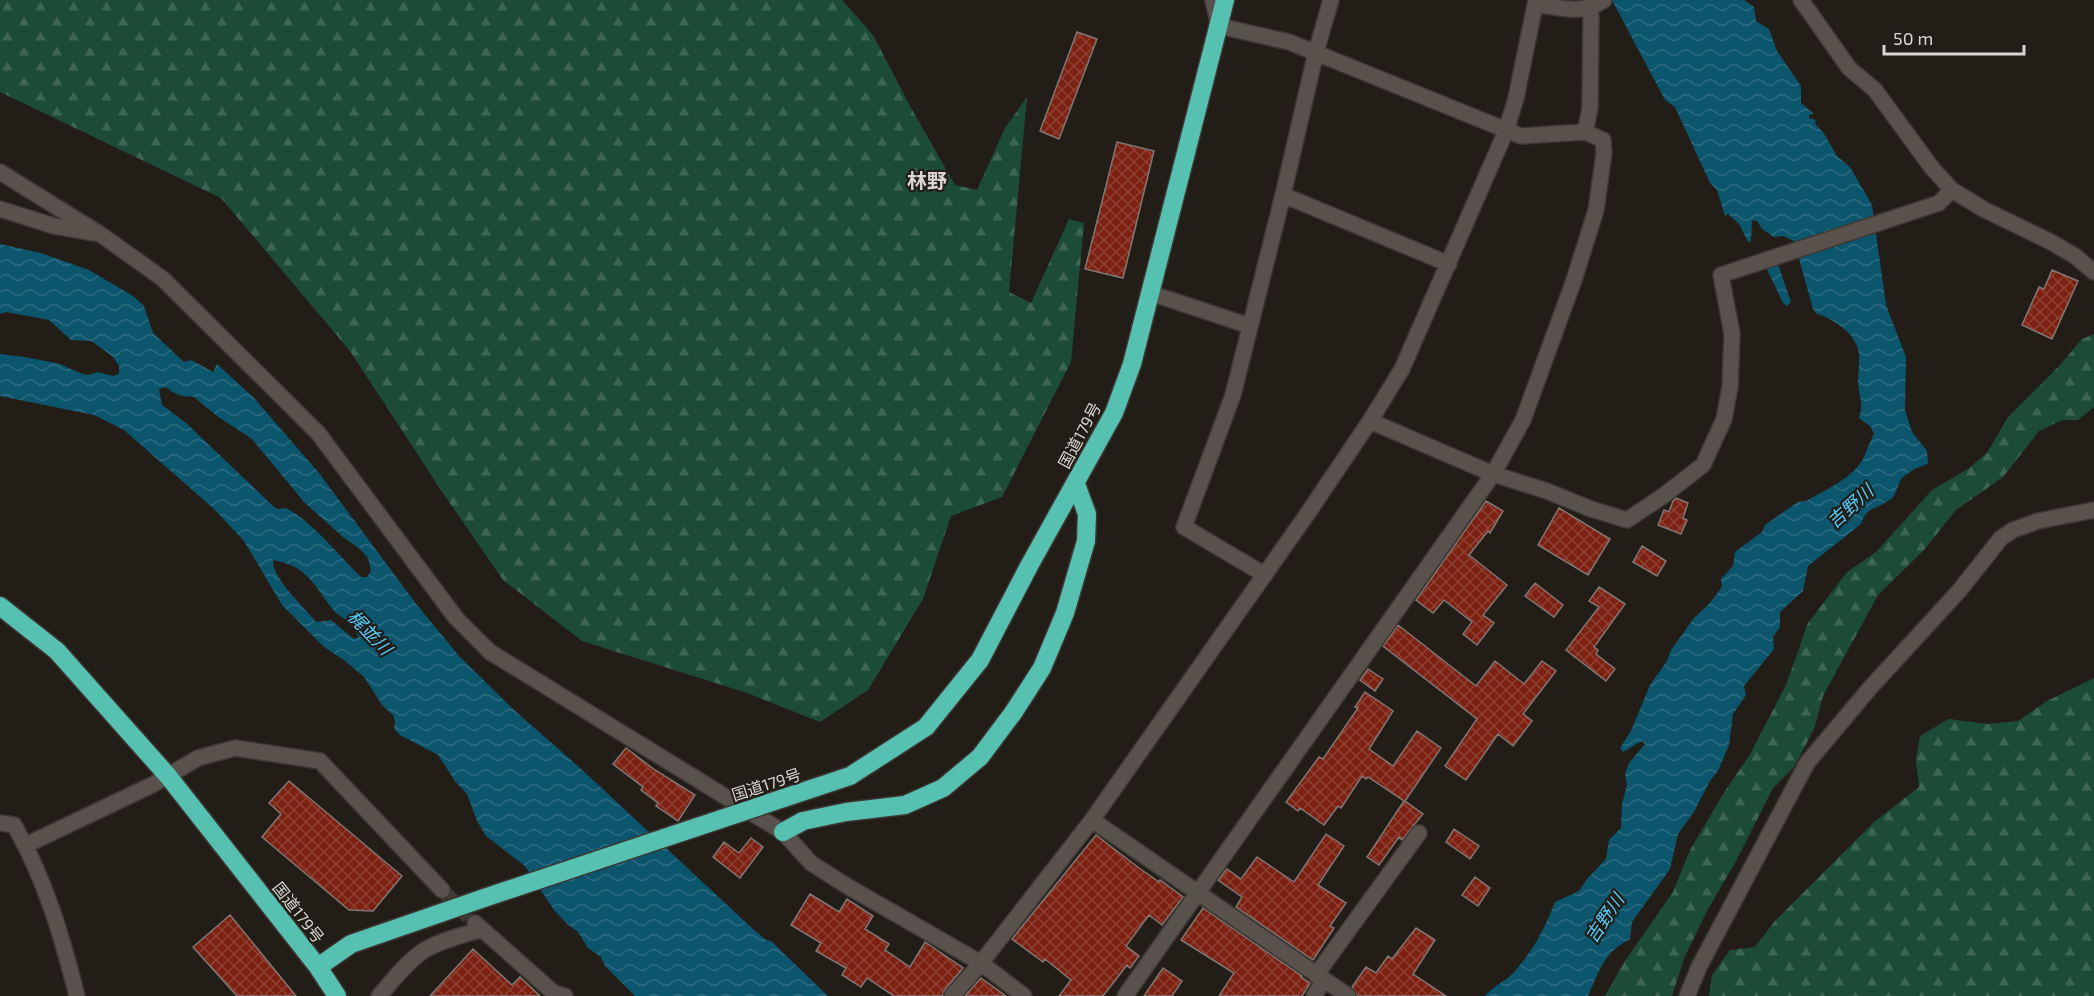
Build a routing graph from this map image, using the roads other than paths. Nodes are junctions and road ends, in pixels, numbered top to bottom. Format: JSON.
{"nodes":[{"id":1,"x":1213,"y":0,"type":"edge"},
{"id":2,"x":1226,"y":0,"type":"edge"},
{"id":3,"x":1331,"y":0,"type":"edge"},
{"id":4,"x":1802,"y":0,"type":"edge"},
{"id":5,"x":1536,"y":2,"type":"edge"},
{"id":6,"x":1598,"y":4,"type":"edge"},
{"id":7,"x":1219,"y":26,"type":"junction"},
{"id":8,"x":1316,"y":52,"type":"junction"},
{"id":9,"x":1506,"y":131,"type":"junction"},
{"id":10,"x":1586,"y":132,"type":"junction"},
{"id":11,"x":0,"y":172,"type":"edge"},
{"id":12,"x":1952,"y":190,"type":"junction"},
{"id":13,"x":1284,"y":195,"type":"junction"},
{"id":14,"x":0,"y":209,"type":"edge"},
{"id":15,"x":100,"y":234,"type":"junction"},
{"id":16,"x":1449,"y":264,"type":"junction"},
{"id":17,"x":2094,"y":272,"type":"edge"},
{"id":18,"x":1150,"y":293,"type":"junction"},
{"id":19,"x":1250,"y":326,"type":"junction"},
{"id":20,"x":1370,"y":421,"type":"junction"},
{"id":21,"x":1493,"y":474,"type":"junction"},
{"id":22,"x":1076,"y":484,"type":"junction"},
{"id":23,"x":2094,"y":510,"type":"edge"},
{"id":24,"x":1265,"y":574,"type":"junction"},
{"id":25,"x":0,"y":606,"type":"edge"},
{"id":26,"x":168,"y":776,"type":"junction"},
{"id":27,"x":1092,"y":820,"type":"junction"},
{"id":28,"x":0,"y":823,"type":"edge"},
{"id":29,"x":783,"y":832,"type":"junction"},
{"id":30,"x":1419,"y":833,"type":"dead end"},
{"id":31,"x":26,"y":845,"type":"junction"},
{"id":32,"x":442,"y":890,"type":"tunnel mouth"},
{"id":33,"x":1198,"y":892,"type":"junction"},
{"id":34,"x":981,"y":963,"type":"junction"},
{"id":35,"x":318,"y":968,"type":"junction"},
{"id":36,"x":1320,"y":977,"type":"junction"},
{"id":37,"x":77,"y":996,"type":"edge"},
{"id":38,"x":337,"y":996,"type":"edge"},
{"id":39,"x":379,"y":996,"type":"edge"},
{"id":40,"x":565,"y":996,"type":"edge"},
{"id":41,"x":952,"y":996,"type":"edge"},
{"id":42,"x":1024,"y":996,"type":"edge"},
{"id":43,"x":1125,"y":996,"type":"edge"},
{"id":44,"x":1314,"y":996,"type":"edge"},
{"id":45,"x":1348,"y":996,"type":"edge"},
{"id":46,"x":1687,"y":996,"type":"edge"}],
"edges":[{"from":1,"to":7,"type":"street"},
{"from":2,"to":7,"type":"highway","name":"国道179号"},
{"from":3,"to":8,"type":"street"},
{"from":4,"to":12,"type":"street"},
{"from":5,"to":6,"type":"street"},
{"from":5,"to":9,"type":"street"},
{"from":6,"to":10,"type":"street"},
{"from":7,"to":8,"type":"street"},
{"from":7,"to":18,"type":"highway","name":"国道179号"},
{"from":8,"to":9,"type":"street"},
{"from":8,"to":13,"type":"street"},
{"from":9,"to":10,"type":"street"},
{"from":9,"to":16,"type":"street"},
{"from":10,"to":21,"type":"street"},
{"from":11,"to":15,"type":"street"},
{"from":12,"to":17,"type":"street"},
{"from":12,"to":21,"type":"street"},
{"from":13,"to":16,"type":"street"},
{"from":13,"to":19,"type":"street"},
{"from":14,"to":15,"type":"street"},
{"from":15,"to":29,"type":"street"},
{"from":16,"to":20,"type":"street"},
{"from":18,"to":19,"type":"street"},
{"from":18,"to":22,"type":"highway","name":"国道179号"},
{"from":19,"to":24,"type":"street"},
{"from":20,"to":21,"type":"street"},
{"from":20,"to":24,"type":"street"},
{"from":21,"to":33,"type":"street"},
{"from":22,"to":29,"type":"highway"},
{"from":22,"to":35,"type":"highway","name":"国道179号","bridge":true},
{"from":23,"to":46,"type":"street"},
{"from":24,"to":27,"type":"street"},
{"from":25,"to":26,"type":"highway","name":"国道179号"},
{"from":26,"to":31,"type":"street"},
{"from":26,"to":32,"type":"street"},
{"from":26,"to":35,"type":"highway","name":"国道179号"},
{"from":27,"to":33,"type":"street"},
{"from":27,"to":34,"type":"street"},
{"from":28,"to":31,"type":"street"},
{"from":29,"to":34,"type":"street"},
{"from":30,"to":36,"type":"street"},
{"from":31,"to":37,"type":"street"},
{"from":33,"to":36,"type":"street"},
{"from":33,"to":43,"type":"street"},
{"from":34,"to":41,"type":"street"},
{"from":34,"to":42,"type":"street"},
{"from":35,"to":38,"type":"highway"},
{"from":36,"to":44,"type":"street"},
{"from":36,"to":45,"type":"street"},
{"from":39,"to":40,"type":"street"}]}
